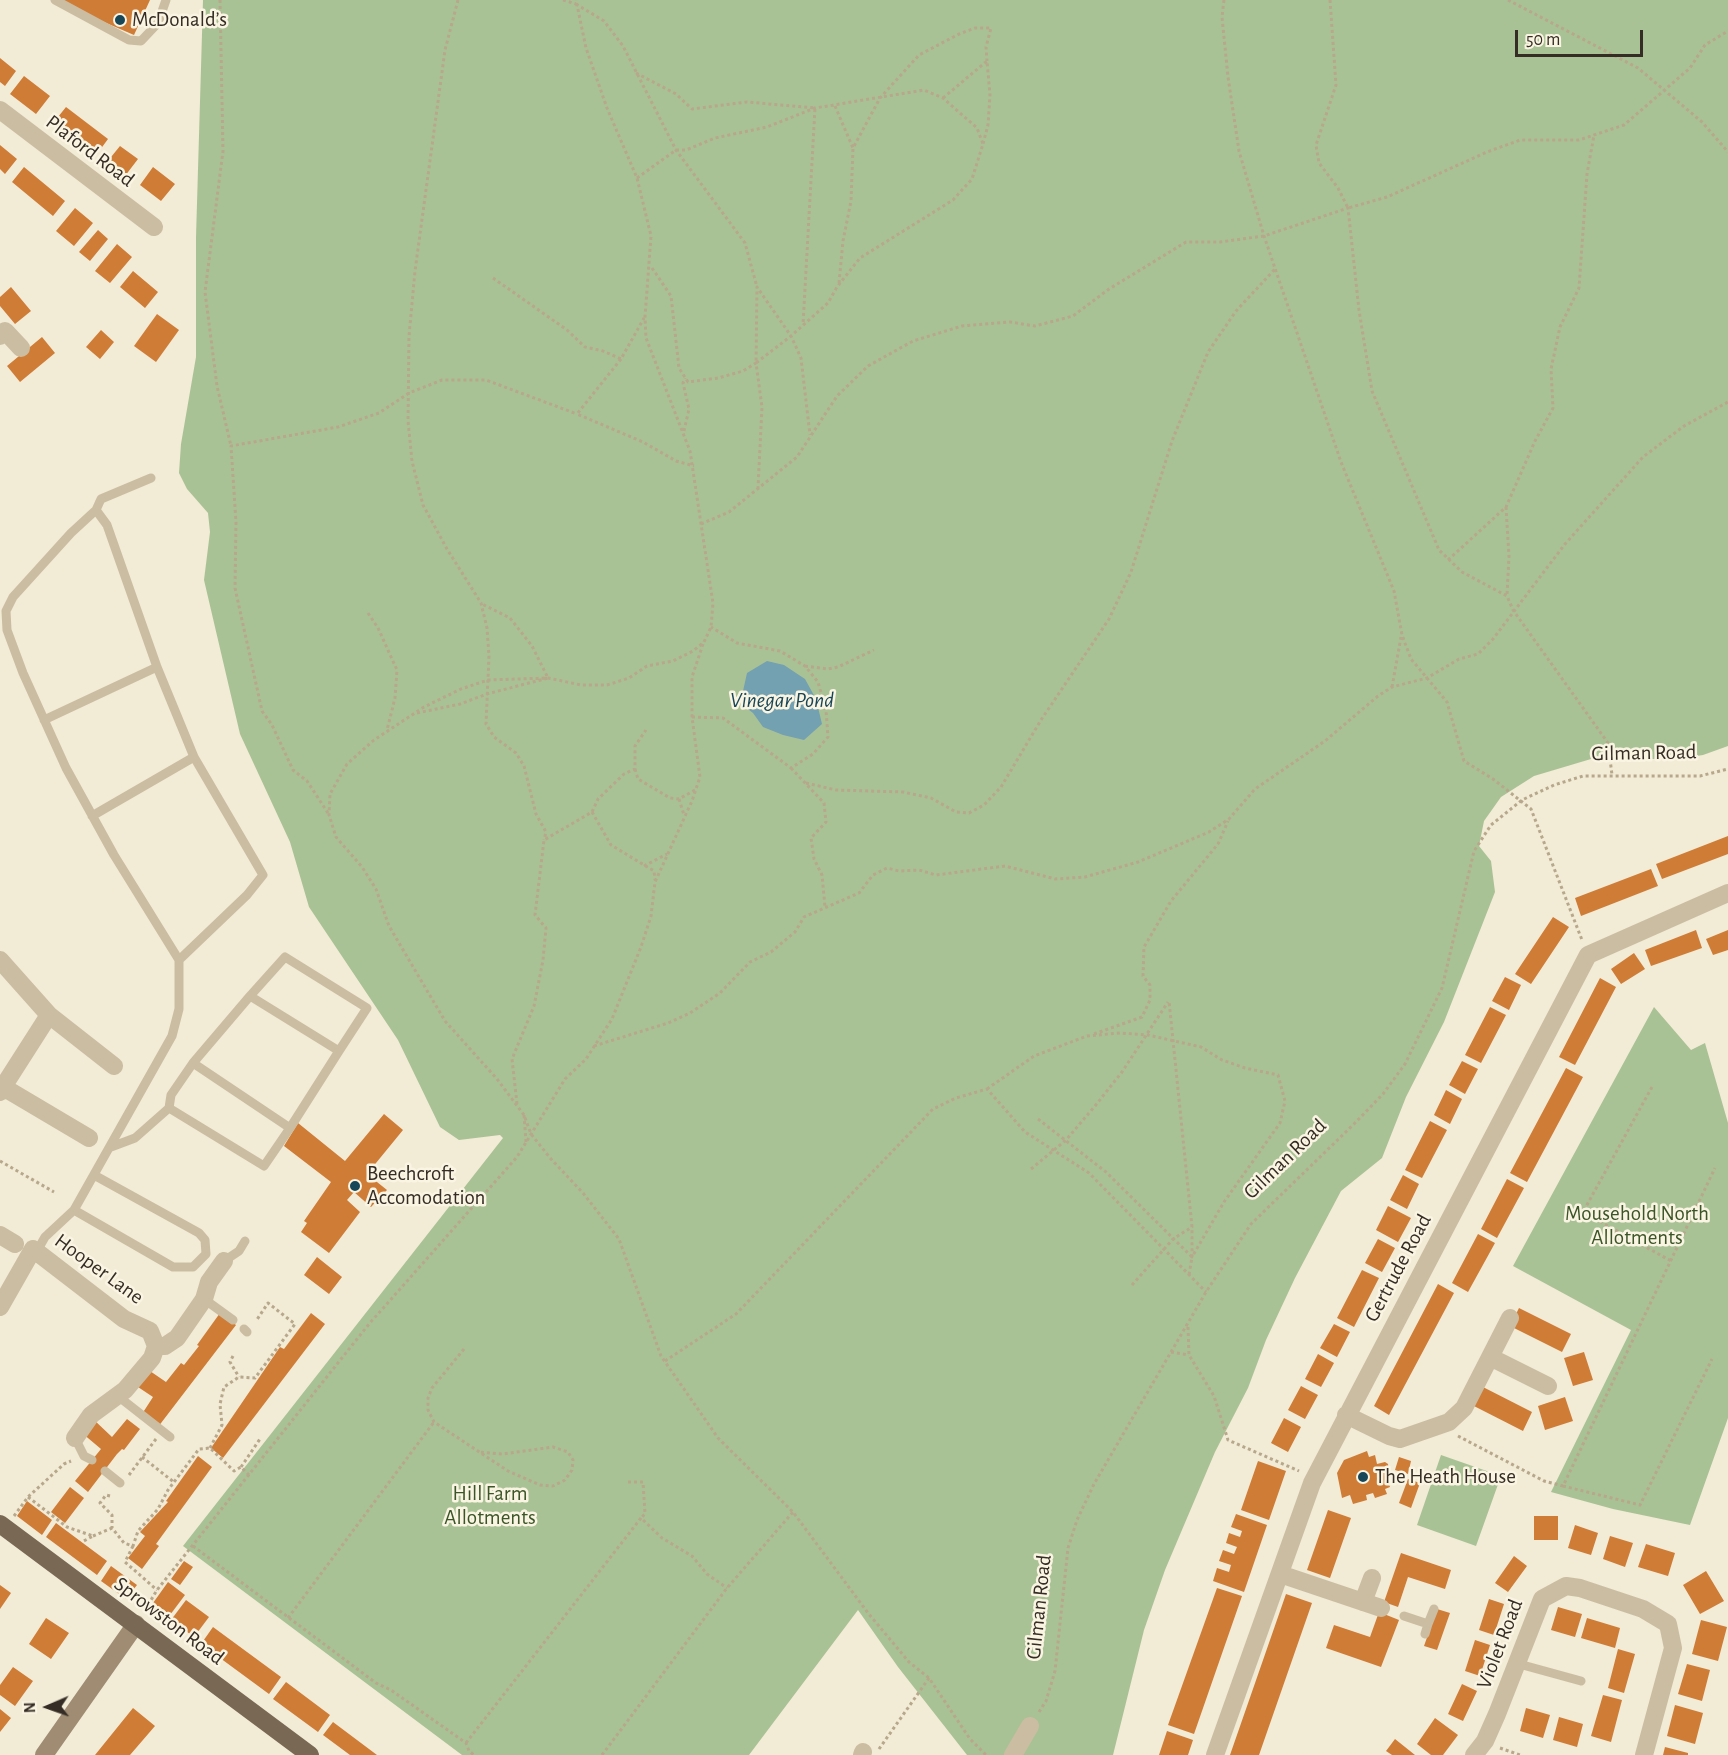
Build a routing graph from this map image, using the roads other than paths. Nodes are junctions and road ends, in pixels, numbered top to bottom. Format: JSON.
{"nodes":[{"id":1,"x":56,"y":0,"type":"edge"},
{"id":2,"x":166,"y":0,"type":"edge"},
{"id":3,"x":0,"y":110,"type":"edge"},
{"id":4,"x":154,"y":227,"type":"dead end"},
{"id":5,"x":2,"y":331,"type":"edge"},
{"id":6,"x":21,"y":348,"type":"dead end"},
{"id":7,"x":151,"y":478,"type":"dead end"},
{"id":8,"x":96,"y":510,"type":"junction"},
{"id":9,"x":158,"y":667,"type":"junction"},
{"id":10,"x":44,"y":720,"type":"junction"},
{"id":11,"x":194,"y":757,"type":"junction"},
{"id":12,"x":92,"y":816,"type":"junction"},
{"id":13,"x":1728,"y":893,"type":"edge"},
{"id":14,"x":0,"y":960,"type":"edge"},
{"id":15,"x":179,"y":960,"type":"junction"},
{"id":16,"x":250,"y":996,"type":"junction"},
{"id":17,"x":49,"y":1015,"type":"junction"},
{"id":18,"x":339,"y":1051,"type":"junction"},
{"id":19,"x":193,"y":1063,"type":"junction"},
{"id":20,"x":114,"y":1066,"type":"dead end"},
{"id":21,"x":1,"y":1090,"type":"edge"},
{"id":22,"x":169,"y":1108,"type":"junction"},
{"id":23,"x":290,"y":1128,"type":"junction"},
{"id":24,"x":89,"y":1138,"type":"dead end"},
{"id":25,"x":111,"y":1147,"type":"junction"},
{"id":26,"x":94,"y":1175,"type":"junction"},
{"id":27,"x":74,"y":1210,"type":"junction"},
{"id":28,"x":245,"y":1241,"type":"dead end"},
{"id":29,"x":37,"y":1251,"type":"junction"},
{"id":30,"x":224,"y":1260,"type":"joint"},
{"id":31,"x":204,"y":1299,"type":"junction"},
{"id":32,"x":0,"y":1307,"type":"edge"},
{"id":33,"x":1510,"y":1318,"type":"dead end"},
{"id":34,"x":233,"y":1320,"type":"dead end"},
{"id":35,"x":156,"y":1346,"type":"junction"},
{"id":36,"x":1490,"y":1357,"type":"junction"},
{"id":37,"x":1548,"y":1386,"type":"dead end"},
{"id":38,"x":119,"y":1390,"type":"junction"},
{"id":39,"x":1346,"y":1415,"type":"junction"},
{"id":40,"x":166,"y":1434,"type":"road end"},
{"id":41,"x":75,"y":1438,"type":"joint"},
{"id":42,"x":92,"y":1460,"type":"dead end"},
{"id":43,"x":105,"y":1471,"type":"dead end"},
{"id":44,"x":122,"y":1482,"type":"road end"},
{"id":45,"x":3,"y":1526,"type":"edge"},
{"id":46,"x":1280,"y":1574,"type":"junction"},
{"id":47,"x":1372,"y":1578,"type":"dead end"},
{"id":48,"x":1363,"y":1602,"type":"junction"},
{"id":49,"x":1384,"y":1609,"type":"dead end"},
{"id":50,"x":1434,"y":1609,"type":"dead end"},
{"id":51,"x":1404,"y":1616,"type":"dead end"},
{"id":52,"x":136,"y":1624,"type":"junction"},
{"id":53,"x":1428,"y":1624,"type":"junction"},
{"id":54,"x":1425,"y":1634,"type":"dead end"},
{"id":55,"x":1519,"y":1664,"type":"junction"},
{"id":56,"x":1581,"y":1681,"type":"dead end"},
{"id":57,"x":1030,"y":1726,"type":"road end"},
{"id":58,"x":45,"y":1755,"type":"edge"},
{"id":59,"x":310,"y":1755,"type":"edge"},
{"id":60,"x":1013,"y":1755,"type":"edge"},
{"id":61,"x":1215,"y":1755,"type":"edge"},
{"id":62,"x":1474,"y":1755,"type":"edge"},
{"id":63,"x":1644,"y":1755,"type":"edge"}],
"edges":[{"from":1,"to":2,"type":"lane"},
{"from":3,"to":4,"type":"street","name":"Plaford Road"},
{"from":5,"to":6,"type":"street"},
{"from":7,"to":8,"type":"lane"},
{"from":8,"to":9,"type":"lane"},
{"from":8,"to":10,"type":"lane"},
{"from":9,"to":10,"type":"lane"},
{"from":9,"to":11,"type":"lane"},
{"from":10,"to":12,"type":"lane"},
{"from":11,"to":12,"type":"lane"},
{"from":11,"to":15,"type":"lane"},
{"from":12,"to":15,"type":"lane"},
{"from":13,"to":39,"type":"street","name":"Gertrude Road"},
{"from":14,"to":17,"type":"street"},
{"from":15,"to":25,"type":"lane"},
{"from":16,"to":18,"type":"lane"},
{"from":16,"to":18,"type":"lane"},
{"from":16,"to":19,"type":"lane"},
{"from":17,"to":20,"type":"street"},
{"from":17,"to":21,"type":"street"},
{"from":18,"to":23,"type":"lane"},
{"from":19,"to":22,"type":"lane"},
{"from":19,"to":23,"type":"lane"},
{"from":21,"to":24,"type":"street"},
{"from":22,"to":23,"type":"lane"},
{"from":22,"to":25,"type":"lane"},
{"from":25,"to":26,"type":"lane"},
{"from":26,"to":27,"type":"lane"},
{"from":26,"to":27,"type":"lane"},
{"from":27,"to":29,"type":"lane"},
{"from":28,"to":30,"type":"lane"},
{"from":29,"to":32,"type":"street","name":"Hooper Lane"},
{"from":29,"to":35,"type":"street","name":"Hooper Lane"},
{"from":30,"to":31,"type":"street"},
{"from":31,"to":34,"type":"lane"},
{"from":31,"to":35,"type":"street"},
{"from":33,"to":36,"type":"street"},
{"from":35,"to":38,"type":"street"},
{"from":36,"to":37,"type":"street"},
{"from":36,"to":39,"type":"street"},
{"from":38,"to":40,"type":"lane"},
{"from":38,"to":41,"type":"street"},
{"from":39,"to":46,"type":"street","name":"Gertrude Road"},
{"from":41,"to":42,"type":"lane"},
{"from":43,"to":44,"type":"lane"},
{"from":45,"to":52,"type":"main road","name":"Sprowston Road"},
{"from":46,"to":48,"type":"street"},
{"from":46,"to":61,"type":"street","name":"Gertrude Road"},
{"from":47,"to":48,"type":"street"},
{"from":48,"to":49,"type":"street"},
{"from":50,"to":53,"type":"lane"},
{"from":51,"to":53,"type":"lane"},
{"from":52,"to":58,"type":"street"},
{"from":52,"to":59,"type":"main road","name":"Sprowston Road"},
{"from":53,"to":54,"type":"lane"},
{"from":55,"to":56,"type":"lane"},
{"from":55,"to":62,"type":"street","name":"Violet Road"},
{"from":55,"to":63,"type":"street","name":"Violet Road"},
{"from":57,"to":60,"type":"street"}]}
